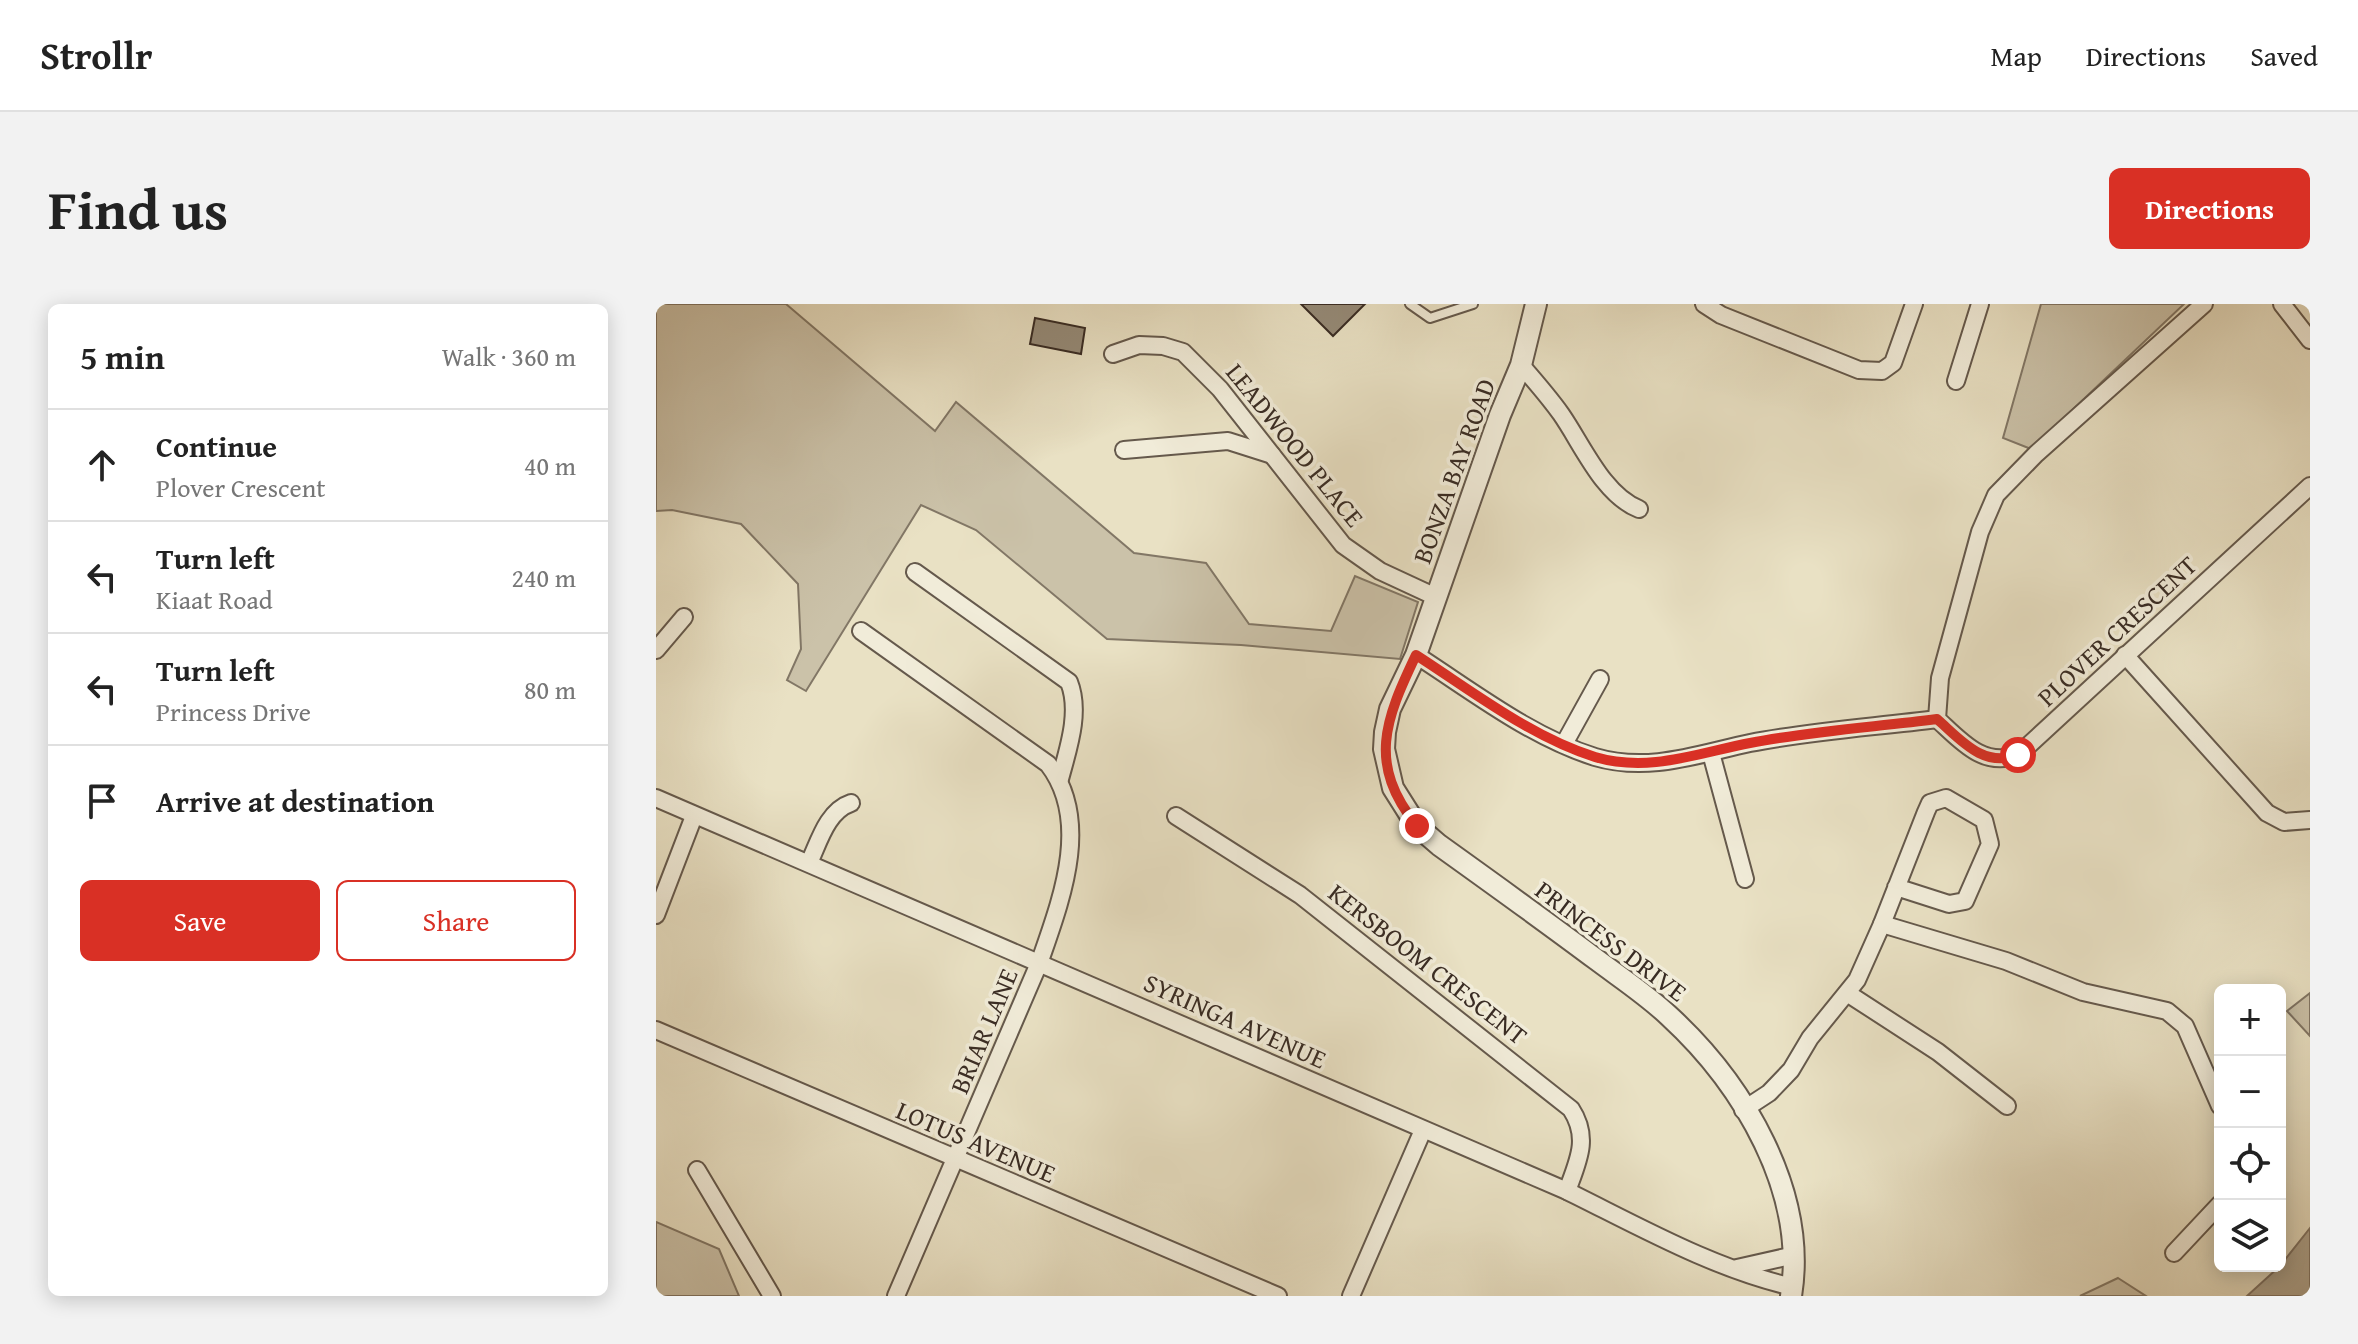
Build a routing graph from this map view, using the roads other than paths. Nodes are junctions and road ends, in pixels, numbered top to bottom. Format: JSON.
{"nodes":[{"id":1,"x":1410,"y":304,"type":"edge"},
{"id":2,"x":1473,"y":304,"type":"edge"},
{"id":3,"x":1704,"y":304,"type":"edge"},
{"id":4,"x":1914,"y":304,"type":"edge"},
{"id":5,"x":1980,"y":304,"type":"edge"},
{"id":6,"x":2204,"y":304,"type":"edge"},
{"id":7,"x":2282,"y":304,"type":"edge"},
{"id":8,"x":1532,"y":306,"type":"edge"},
{"id":9,"x":2310,"y":340,"type":"edge"},
{"id":10,"x":1113,"y":354,"type":"dead end"},
{"id":11,"x":1521,"y":365,"type":"junction"},
{"id":12,"x":1956,"y":381,"type":"dead end"},
{"id":13,"x":1124,"y":450,"type":"dead end"},
{"id":14,"x":1274,"y":455,"type":"junction"},
{"id":15,"x":2310,"y":486,"type":"edge"},
{"id":16,"x":1639,"y":509,"type":"dead end"},
{"id":17,"x":915,"y":572,"type":"dead end"},
{"id":18,"x":1436,"y":597,"type":"junction"},
{"id":19,"x":684,"y":617,"type":"dead end"},
{"id":20,"x":861,"y":631,"type":"dead end"},
{"id":21,"x":656,"y":650,"type":"edge"},
{"id":22,"x":1416,"y":655,"type":"junction"},
{"id":23,"x":2125,"y":655,"type":"junction"},
{"id":24,"x":1600,"y":679,"type":"dead end"},
{"id":25,"x":1937,"y":719,"type":"junction"},
{"id":26,"x":1564,"y":744,"type":"junction"},
{"id":27,"x":1711,"y":753,"type":"junction"},
{"id":28,"x":1060,"y":779,"type":"junction"},
{"id":29,"x":656,"y":798,"type":"edge"},
{"id":30,"x":851,"y":803,"type":"dead end"},
{"id":31,"x":694,"y":816,"type":"junction"},
{"id":32,"x":1176,"y":816,"type":"dead end"},
{"id":33,"x":2310,"y":820,"type":"edge"},
{"id":34,"x":809,"y":863,"type":"junction"},
{"id":35,"x":1745,"y":879,"type":"dead end"},
{"id":36,"x":1896,"y":887,"type":"junction"},
{"id":37,"x":656,"y":915,"type":"edge"},
{"id":38,"x":1882,"y":924,"type":"junction"},
{"id":39,"x":1040,"y":961,"type":"junction"},
{"id":40,"x":1847,"y":993,"type":"junction"},
{"id":41,"x":656,"y":1030,"type":"edge"},
{"id":42,"x":2214,"y":1092,"type":"edge"},
{"id":43,"x":2007,"y":1106,"type":"dead end"},
{"id":44,"x":1743,"y":1110,"type":"junction"},
{"id":45,"x":1423,"y":1130,"type":"junction"},
{"id":46,"x":955,"y":1159,"type":"junction"},
{"id":47,"x":697,"y":1170,"type":"dead end"},
{"id":48,"x":1567,"y":1191,"type":"junction"},
{"id":49,"x":2214,"y":1210,"type":"edge"},
{"id":50,"x":2174,"y":1253,"type":"dead end"},
{"id":51,"x":1795,"y":1255,"type":"junction"},
{"id":52,"x":1737,"y":1268,"type":"junction"},
{"id":53,"x":1792,"y":1292,"type":"edge"},
{"id":54,"x":772,"y":1296,"type":"edge"},
{"id":55,"x":896,"y":1296,"type":"edge"},
{"id":56,"x":1278,"y":1296,"type":"edge"},
{"id":57,"x":1351,"y":1296,"type":"edge"}],
"edges":[{"from":1,"to":2,"type":"lane"},
{"from":3,"to":4,"type":"street"},
{"from":5,"to":12,"type":"street"},
{"from":6,"to":25,"type":"street"},
{"from":7,"to":9,"type":"street"},
{"from":8,"to":11,"type":"street","name":"BONZA BAY ROAD"},
{"from":10,"to":14,"type":"street","name":"LEADWOOD PLACE"},
{"from":11,"to":16,"type":"street"},
{"from":11,"to":18,"type":"street","name":"BONZA BAY ROAD"},
{"from":13,"to":14,"type":"street"},
{"from":14,"to":18,"type":"street","name":"LEADWOOD PLACE"},
{"from":15,"to":23,"type":"street","name":"PLOVER CRESCENT"},
{"from":17,"to":28,"type":"street"},
{"from":18,"to":22,"type":"street","name":"BONZA BAY ROAD"},
{"from":19,"to":21,"type":"street"},
{"from":20,"to":28,"type":"street"},
{"from":22,"to":26,"type":"street"},
{"from":22,"to":44,"type":"street","name":"PRINCESS DRIVE"},
{"from":23,"to":25,"type":"street","name":"PLOVER CRESCENT"},
{"from":23,"to":33,"type":"street"},
{"from":24,"to":26,"type":"street"},
{"from":25,"to":27,"type":"street"},
{"from":26,"to":27,"type":"street"},
{"from":27,"to":35,"type":"street"},
{"from":28,"to":39,"type":"street","name":"BRIAR LANE"},
{"from":29,"to":31,"type":"street","name":"SYRINGA AVENUE"},
{"from":30,"to":34,"type":"street"},
{"from":31,"to":34,"type":"street","name":"SYRINGA AVENUE"},
{"from":31,"to":37,"type":"street"},
{"from":32,"to":48,"type":"street","name":"KERSBOOM CRESCENT"},
{"from":34,"to":39,"type":"street","name":"SYRINGA AVENUE"},
{"from":36,"to":36,"type":"street"},
{"from":36,"to":38,"type":"street"},
{"from":38,"to":40,"type":"street"},
{"from":38,"to":42,"type":"street"},
{"from":39,"to":45,"type":"street","name":"SYRINGA AVENUE"},
{"from":39,"to":46,"type":"street","name":"BRIAR LANE"},
{"from":40,"to":43,"type":"street"},
{"from":40,"to":44,"type":"street"},
{"from":41,"to":46,"type":"street","name":"LOTUS AVENUE"},
{"from":44,"to":51,"type":"street","name":"PRINCESS DRIVE"},
{"from":45,"to":48,"type":"street","name":"SYRINGA AVENUE"},
{"from":45,"to":57,"type":"street"},
{"from":46,"to":55,"type":"street","name":"BRIAR LANE"},
{"from":46,"to":56,"type":"street","name":"LOTUS AVENUE"},
{"from":47,"to":54,"type":"street"},
{"from":48,"to":52,"type":"street","name":"SYRINGA AVENUE"},
{"from":49,"to":50,"type":"street"},
{"from":51,"to":52,"type":"street"},
{"from":51,"to":53,"type":"street","name":"PRINCESS DRIVE"},
{"from":52,"to":53,"type":"street","name":"SYRINGA AVENUE"}]}
